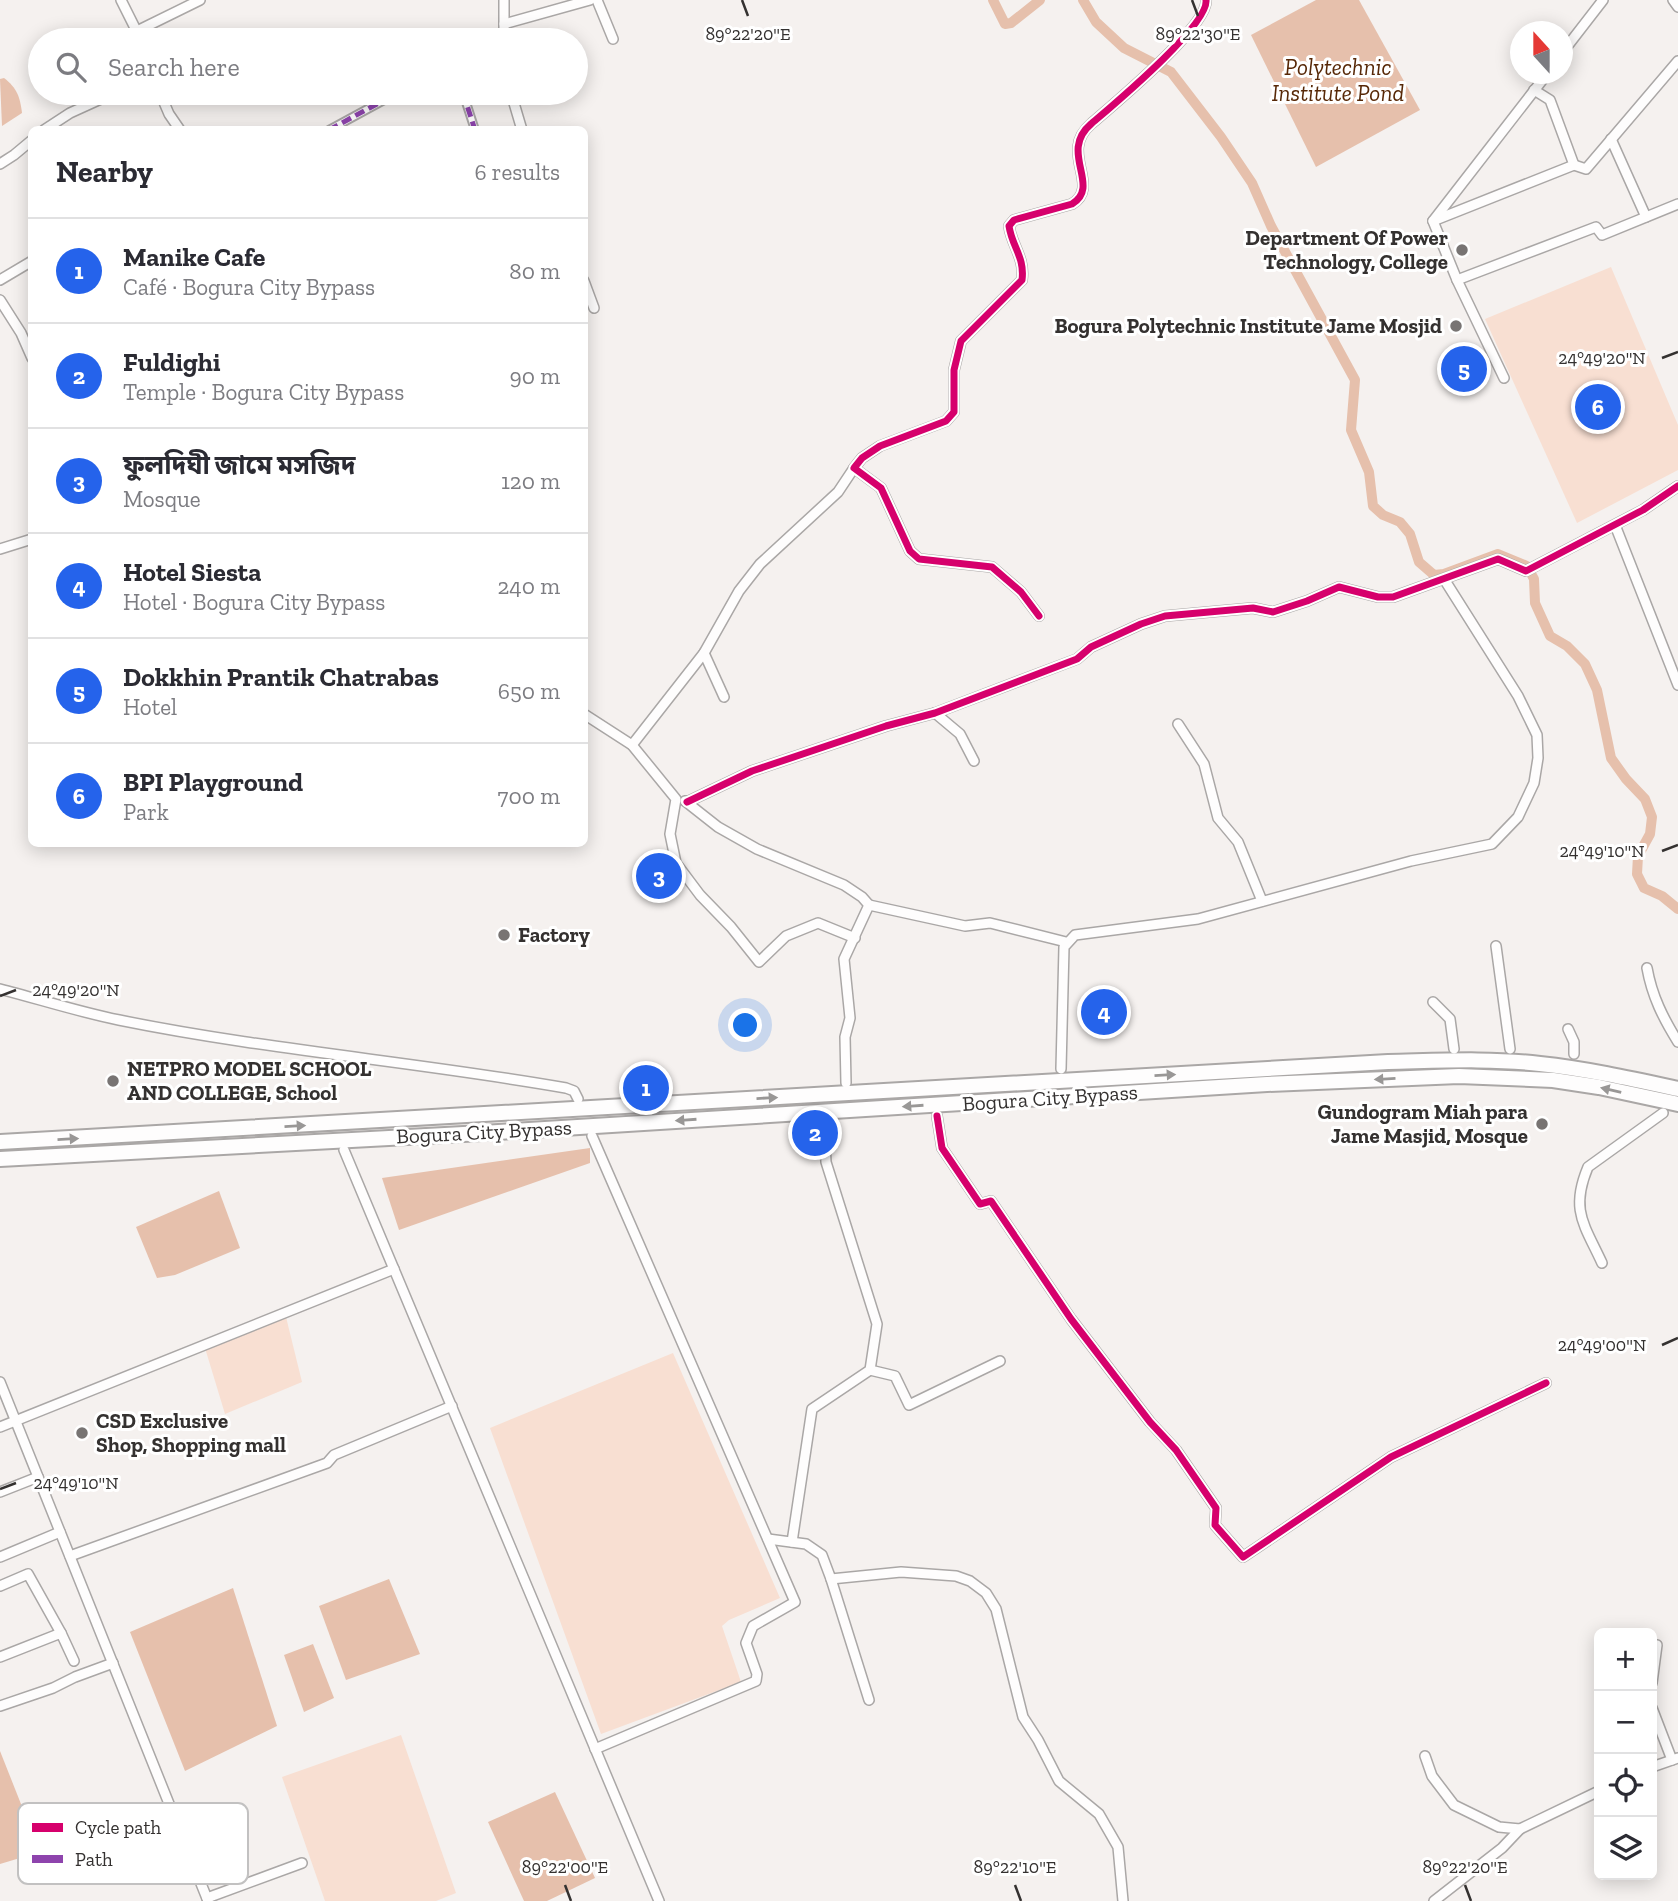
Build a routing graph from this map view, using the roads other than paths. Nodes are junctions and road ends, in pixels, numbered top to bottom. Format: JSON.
{"nodes":[{"id":1,"x":121,"y":0,"type":"edge"},
{"id":2,"x":200,"y":0,"type":"edge"},
{"id":3,"x":504,"y":0,"type":"edge"},
{"id":4,"x":590,"y":0,"type":"edge"},
{"id":5,"x":597,"y":0,"type":"edge"},
{"id":6,"x":1206,"y":0,"type":"edge"},
{"id":7,"x":1602,"y":0,"type":"edge"},
{"id":8,"x":1673,"y":0,"type":"edge"},
{"id":9,"x":1678,"y":7,"type":"edge"},
{"id":10,"x":504,"y":24,"type":"junction"},
{"id":11,"x":135,"y":28,"type":"edge"},
{"id":12,"x":151,"y":28,"type":"edge"},
{"id":13,"x":504,"y":28,"type":"edge"},
{"id":14,"x":613,"y":39,"type":"dead end"},
{"id":15,"x":1573,"y":39,"type":"edge"},
{"id":16,"x":1678,"y":61,"type":"edge"},
{"id":17,"x":1539,"y":84,"type":"edge"},
{"id":18,"x":1534,"y":90,"type":"junction"},
{"id":19,"x":86,"y":105,"type":"edge"},
{"id":20,"x":165,"y":105,"type":"edge"},
{"id":21,"x":375,"y":105,"type":"edge"},
{"id":22,"x":468,"y":105,"type":"edge"},
{"id":23,"x":515,"y":105,"type":"edge"},
{"id":24,"x":50,"y":126,"type":"edge"},
{"id":25,"x":177,"y":126,"type":"edge"},
{"id":26,"x":336,"y":126,"type":"edge"},
{"id":27,"x":474,"y":126,"type":"edge"},
{"id":28,"x":521,"y":126,"type":"edge"},
{"id":29,"x":1611,"y":139,"type":"junction"},
{"id":30,"x":28,"y":143,"type":"edge"},
{"id":31,"x":0,"y":163,"type":"edge"},
{"id":32,"x":1574,"y":165,"type":"junction"},
{"id":33,"x":1678,"y":204,"type":"edge"},
{"id":34,"x":1647,"y":217,"type":"junction"},
{"id":35,"x":1433,"y":220,"type":"junction"},
{"id":36,"x":28,"y":263,"type":"edge"},
{"id":37,"x":0,"y":280,"type":"edge"},
{"id":38,"x":1457,"y":280,"type":"junction"},
{"id":39,"x":588,"y":292,"type":"edge"},
{"id":40,"x":0,"y":300,"type":"edge"},
{"id":41,"x":594,"y":308,"type":"dead end"},
{"id":42,"x":28,"y":349,"type":"edge"},
{"id":43,"x":1504,"y":378,"type":"dead end"},
{"id":44,"x":855,"y":468,"type":"junction"},
{"id":45,"x":1678,"y":486,"type":"edge"},
{"id":46,"x":1615,"y":525,"type":"junction"},
{"id":47,"x":28,"y":539,"type":"edge"},
{"id":48,"x":0,"y":549,"type":"edge"},
{"id":49,"x":1444,"y":579,"type":"junction"},
{"id":50,"x":1039,"y":616,"type":"dead end"},
{"id":51,"x":704,"y":653,"type":"junction"},
{"id":52,"x":1678,"y":685,"type":"edge"},
{"id":53,"x":724,"y":697,"type":"dead end"},
{"id":54,"x":935,"y":713,"type":"junction"},
{"id":55,"x":588,"y":717,"type":"edge"},
{"id":56,"x":1178,"y":724,"type":"dead end"},
{"id":57,"x":632,"y":746,"type":"junction"},
{"id":58,"x":974,"y":761,"type":"dead end"},
{"id":59,"x":677,"y":799,"type":"junction"},
{"id":60,"x":687,"y":802,"type":"junction"},
{"id":61,"x":1262,"y":901,"type":"junction"},
{"id":62,"x":869,"y":905,"type":"junction"},
{"id":63,"x":855,"y":938,"type":"junction"},
{"id":64,"x":1066,"y":942,"type":"junction"},
{"id":65,"x":1496,"y":946,"type":"dead end"},
{"id":66,"x":1647,"y":968,"type":"dead end"},
{"id":67,"x":0,"y":989,"type":"edge"},
{"id":68,"x":1433,"y":1002,"type":"dead end"},
{"id":69,"x":1568,"y":1029,"type":"dead end"},
{"id":70,"x":1678,"y":1042,"type":"edge"},
{"id":71,"x":1454,"y":1049,"type":"dead end"},
{"id":72,"x":1510,"y":1049,"type":"dead end"},
{"id":73,"x":1574,"y":1054,"type":"dead end"},
{"id":74,"x":1061,"y":1069,"type":"dead end"},
{"id":75,"x":846,"y":1083,"type":"dead end"},
{"id":76,"x":1678,"y":1089,"type":"edge"},
{"id":77,"x":578,"y":1099,"type":"dead end"},
{"id":78,"x":1678,"y":1104,"type":"edge"},
{"id":79,"x":1663,"y":1113,"type":"dead end"},
{"id":80,"x":937,"y":1116,"type":"dead end"},
{"id":81,"x":824,"y":1123,"type":"dead end"},
{"id":82,"x":592,"y":1136,"type":"dead end"},
{"id":83,"x":0,"y":1142,"type":"edge"},
{"id":84,"x":344,"y":1150,"type":"dead end"},
{"id":85,"x":0,"y":1159,"type":"edge"},
{"id":86,"x":1602,"y":1263,"type":"dead end"},
{"id":87,"x":394,"y":1269,"type":"junction"},
{"id":88,"x":1000,"y":1361,"type":"dead end"},
{"id":89,"x":870,"y":1370,"type":"junction"},
{"id":90,"x":0,"y":1382,"type":"edge"},
{"id":91,"x":1546,"y":1383,"type":"dead end"},
{"id":92,"x":452,"y":1406,"type":"junction"},
{"id":93,"x":16,"y":1420,"type":"junction"},
{"id":94,"x":0,"y":1427,"type":"edge"},
{"id":95,"x":38,"y":1477,"type":"junction"},
{"id":96,"x":0,"y":1492,"type":"edge"},
{"id":97,"x":60,"y":1532,"type":"junction"},
{"id":98,"x":768,"y":1539,"type":"junction"},
{"id":99,"x":792,"y":1542,"type":"junction"},
{"id":100,"x":0,"y":1556,"type":"edge"},
{"id":101,"x":70,"y":1556,"type":"junction"},
{"id":102,"x":831,"y":1579,"type":"junction"},
{"id":103,"x":0,"y":1586,"type":"edge"},
{"id":104,"x":61,"y":1633,"type":"junction"},
{"id":105,"x":0,"y":1657,"type":"edge"},
{"id":106,"x":74,"y":1661,"type":"dead end"},
{"id":107,"x":113,"y":1663,"type":"junction"},
{"id":108,"x":869,"y":1700,"type":"dead end"},
{"id":109,"x":0,"y":1706,"type":"edge"},
{"id":110,"x":1657,"y":1719,"type":"edge"},
{"id":111,"x":595,"y":1749,"type":"junction"},
{"id":112,"x":1425,"y":1756,"type":"dead end"},
{"id":113,"x":1675,"y":1759,"type":"edge"},
{"id":114,"x":1657,"y":1765,"type":"edge"},
{"id":115,"x":1594,"y":1793,"type":"edge"},
{"id":116,"x":169,"y":1803,"type":"edge"},
{"id":117,"x":1520,"y":1829,"type":"junction"},
{"id":118,"x":302,"y":1863,"type":"dead end"},
{"id":119,"x":208,"y":1900,"type":"edge"},
{"id":120,"x":659,"y":1901,"type":"edge"},
{"id":121,"x":1123,"y":1901,"type":"edge"},
{"id":122,"x":1434,"y":1901,"type":"edge"}],
"edges":[{"from":1,"to":11,"type":"street"},
{"from":2,"to":12,"type":"street"},
{"from":3,"to":10,"type":"street"},
{"from":4,"to":10,"type":"street"},
{"from":5,"to":14,"type":"street"},
{"from":6,"to":44,"type":"street"},
{"from":7,"to":15,"type":"street"},
{"from":8,"to":9,"type":"street"},
{"from":10,"to":13,"type":"street"},
{"from":16,"to":29,"type":"street"},
{"from":17,"to":18,"type":"street"},
{"from":18,"to":32,"type":"street"},
{"from":18,"to":35,"type":"street"},
{"from":19,"to":24,"type":"street"},
{"from":20,"to":25,"type":"street"},
{"from":21,"to":26,"type":"street"},
{"from":22,"to":27,"type":"street"},
{"from":23,"to":28,"type":"street"},
{"from":29,"to":32,"type":"street"},
{"from":29,"to":34,"type":"street"},
{"from":30,"to":31,"type":"street"},
{"from":32,"to":35,"type":"street"},
{"from":33,"to":34,"type":"street"},
{"from":34,"to":38,"type":"street"},
{"from":35,"to":38,"type":"street"},
{"from":36,"to":37,"type":"street"},
{"from":38,"to":43,"type":"street"},
{"from":39,"to":41,"type":"street"},
{"from":40,"to":42,"type":"street"},
{"from":44,"to":50,"type":"street"},
{"from":44,"to":51,"type":"street"},
{"from":45,"to":46,"type":"street"},
{"from":46,"to":49,"type":"street"},
{"from":46,"to":52,"type":"street"},
{"from":47,"to":48,"type":"street"},
{"from":49,"to":54,"type":"street"},
{"from":49,"to":61,"type":"street"},
{"from":51,"to":53,"type":"street"},
{"from":51,"to":57,"type":"street"},
{"from":54,"to":58,"type":"street"},
{"from":54,"to":60,"type":"street"},
{"from":55,"to":57,"type":"street"},
{"from":56,"to":61,"type":"street"},
{"from":57,"to":59,"type":"street"},
{"from":59,"to":60,"type":"street"},
{"from":59,"to":63,"type":"street"},
{"from":60,"to":62,"type":"street"},
{"from":61,"to":64,"type":"street"},
{"from":62,"to":63,"type":"street"},
{"from":62,"to":64,"type":"street"},
{"from":63,"to":75,"type":"street"},
{"from":64,"to":74,"type":"street"},
{"from":65,"to":72,"type":"street"},
{"from":66,"to":70,"type":"street"},
{"from":67,"to":77,"type":"street"},
{"from":68,"to":71,"type":"street"},
{"from":69,"to":73,"type":"street"},
{"from":83,"to":76,"type":"highway","name":"Bogura City Bypass","one_way":true},
{"from":78,"to":85,"type":"highway","name":"Bogura City Bypass","one_way":true},
{"from":79,"to":86,"type":"street"},
{"from":80,"to":91,"type":"street"},
{"from":81,"to":89,"type":"street"},
{"from":82,"to":98,"type":"street"},
{"from":84,"to":87,"type":"street"},
{"from":87,"to":92,"type":"street"},
{"from":87,"to":93,"type":"street"},
{"from":88,"to":89,"type":"street"},
{"from":89,"to":99,"type":"street"},
{"from":90,"to":93,"type":"street"},
{"from":92,"to":101,"type":"street"},
{"from":92,"to":111,"type":"street"},
{"from":93,"to":94,"type":"street"},
{"from":93,"to":95,"type":"street"},
{"from":95,"to":96,"type":"street"},
{"from":95,"to":97,"type":"street"},
{"from":97,"to":100,"type":"street"},
{"from":97,"to":101,"type":"street"},
{"from":98,"to":99,"type":"street"},
{"from":98,"to":111,"type":"street"},
{"from":99,"to":102,"type":"street"},
{"from":101,"to":107,"type":"street"},
{"from":102,"to":108,"type":"street"},
{"from":102,"to":121,"type":"street"},
{"from":103,"to":104,"type":"street"},
{"from":104,"to":105,"type":"street"},
{"from":104,"to":106,"type":"street"},
{"from":107,"to":109,"type":"street"},
{"from":107,"to":116,"type":"street"},
{"from":110,"to":113,"type":"street"},
{"from":111,"to":120,"type":"street"},
{"from":112,"to":117,"type":"street"},
{"from":113,"to":114,"type":"street"},
{"from":115,"to":117,"type":"street"},
{"from":117,"to":122,"type":"street"},
{"from":118,"to":119,"type":"street"}]}
